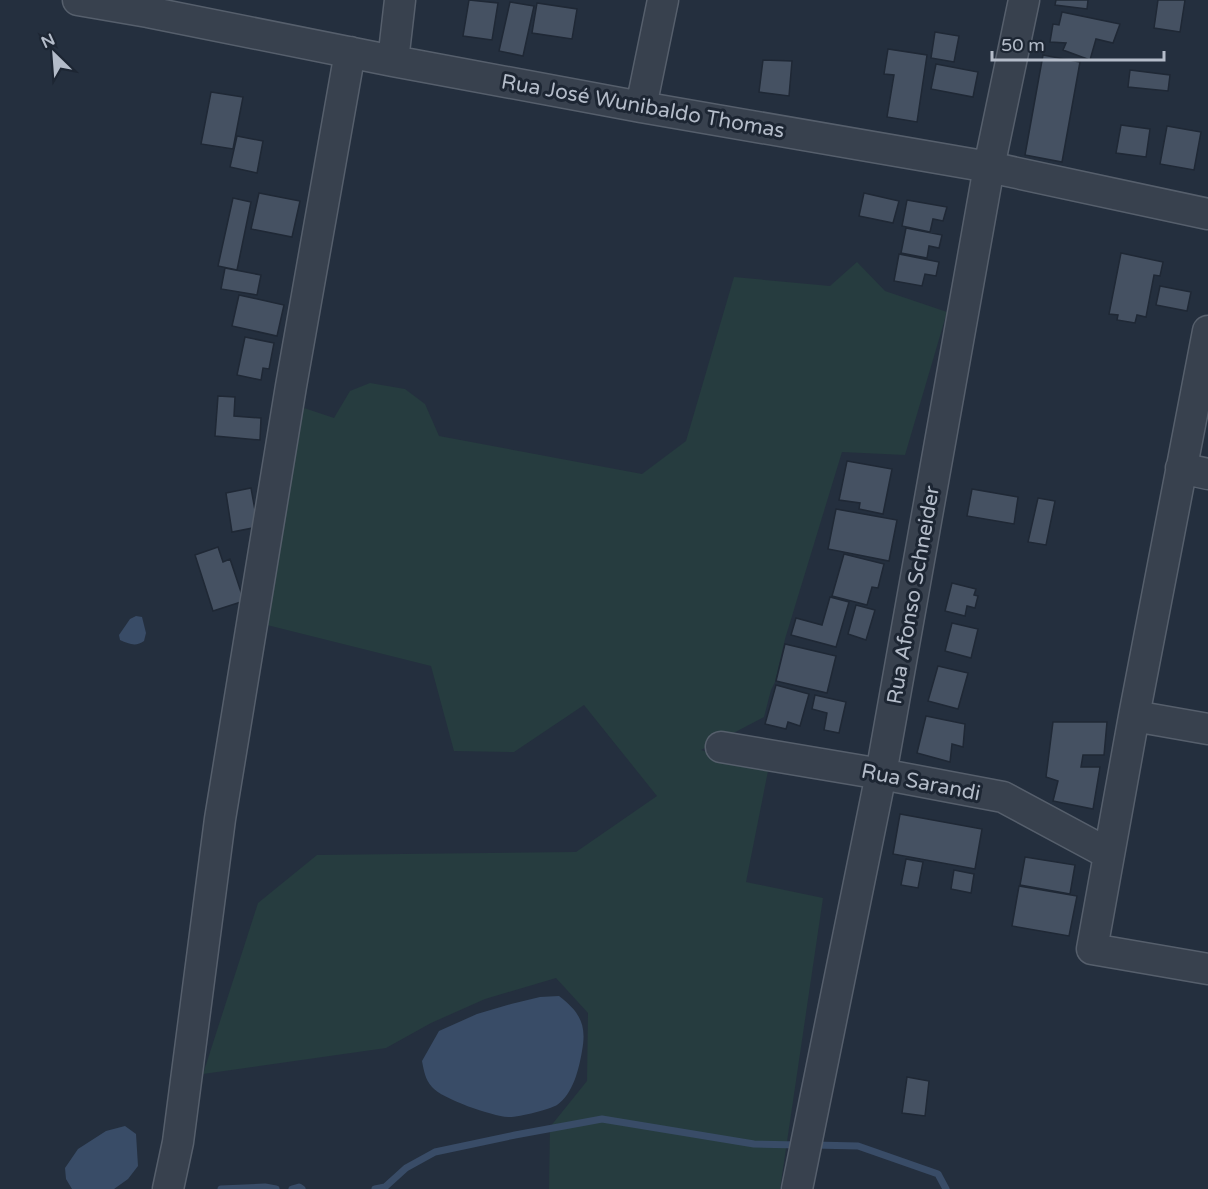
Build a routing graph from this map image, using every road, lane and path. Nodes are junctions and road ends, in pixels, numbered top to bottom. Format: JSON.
{"nodes":[{"id":1,"x":78,"y":0,"type":"edge"},
{"id":2,"x":400,"y":0,"type":"edge"},
{"id":3,"x":663,"y":0,"type":"edge"},
{"id":4,"x":1024,"y":0,"type":"edge"},
{"id":5,"x":150,"y":6,"type":"edge"},
{"id":6,"x":350,"y":52,"type":"junction"},
{"id":7,"x":393,"y":61,"type":"junction"},
{"id":8,"x":641,"y":107,"type":"junction"},
{"id":9,"x":989,"y":167,"type":"junction"},
{"id":10,"x":1208,"y":214,"type":"edge"},
{"id":11,"x":1208,"y":332,"type":"edge"},
{"id":12,"x":1195,"y":471,"type":"edge"},
{"id":13,"x":1134,"y":716,"type":"junction"},
{"id":14,"x":1208,"y":729,"type":"edge"},
{"id":15,"x":721,"y":747,"type":"dead end"},
{"id":16,"x":881,"y":774,"type":"junction"},
{"id":17,"x":1109,"y":854,"type":"junction"},
{"id":18,"x":1208,"y":969,"type":"edge"},
{"id":19,"x":168,"y":1189,"type":"edge"},
{"id":20,"x":797,"y":1189,"type":"edge"}],
"edges":[{"from":1,"to":5,"type":"street","name":"Rua José Wunibaldo Thomas"},
{"from":2,"to":7,"type":"street"},
{"from":3,"to":8,"type":"street"},
{"from":4,"to":9,"type":"street","name":"Rua Afonso Schneider"},
{"from":5,"to":6,"type":"street","name":"Rua José Wunibaldo Thomas"},
{"from":6,"to":7,"type":"street","name":"Rua José Wunibaldo Thomas"},
{"from":6,"to":19,"type":"street"},
{"from":7,"to":8,"type":"street","name":"Rua José Wunibaldo Thomas"},
{"from":8,"to":9,"type":"street","name":"Rua José Wunibaldo Thomas"},
{"from":9,"to":10,"type":"street","name":"Rua José Wunibaldo Thomas"},
{"from":9,"to":16,"type":"street","name":"Rua Afonso Schneider"},
{"from":11,"to":12,"type":"street"},
{"from":12,"to":13,"type":"street"},
{"from":13,"to":14,"type":"street"},
{"from":13,"to":17,"type":"street"},
{"from":15,"to":16,"type":"street","name":"Rua Sarandi"},
{"from":16,"to":17,"type":"street","name":"Rua Sarandi"},
{"from":16,"to":20,"type":"street","name":"Rua Afonso Schneider"},
{"from":17,"to":18,"type":"street"}]}
